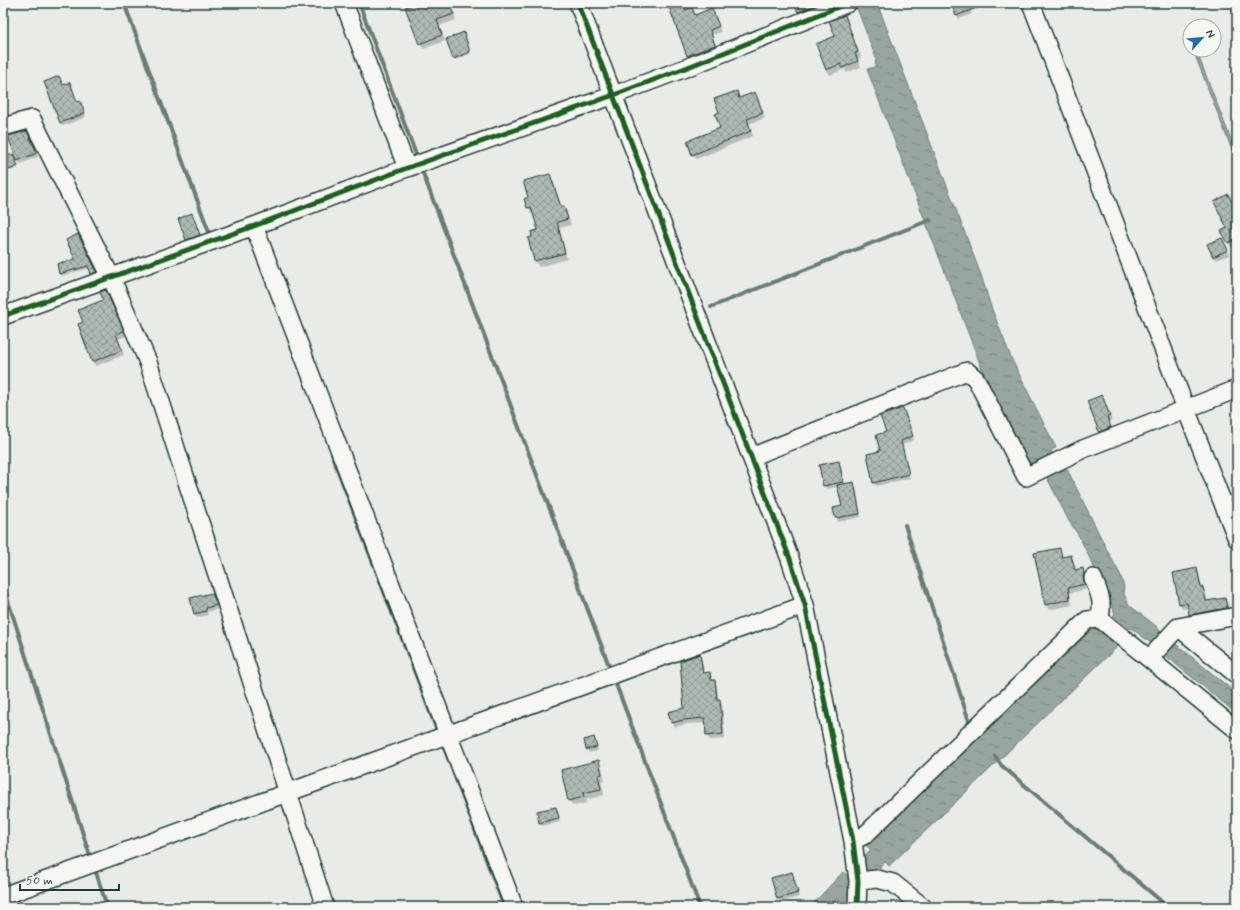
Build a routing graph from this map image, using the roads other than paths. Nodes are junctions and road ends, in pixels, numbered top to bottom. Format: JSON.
{"nodes":[{"id":1,"x":344,"y":3,"type":"edge"},
{"id":2,"x":578,"y":3,"type":"edge"},
{"id":3,"x":848,"y":3,"type":"edge"},
{"id":4,"x":1031,"y":3,"type":"edge"},
{"id":5,"x":614,"y":95,"type":"junction"},
{"id":6,"x":3,"y":127,"type":"edge"},
{"id":7,"x":416,"y":165,"type":"junction"},
{"id":8,"x":254,"y":226,"type":"junction"},
{"id":9,"x":111,"y":277,"type":"junction"},
{"id":10,"x":3,"y":316,"type":"edge"},
{"id":11,"x":1237,"y":389,"type":"edge"},
{"id":12,"x":1186,"y":409,"type":"junction"},
{"id":13,"x":751,"y":456,"type":"junction"},
{"id":14,"x":1237,"y":539,"type":"edge"},
{"id":15,"x":1093,"y":578,"type":"dead end"},
{"id":16,"x":805,"y":605,"type":"junction"},
{"id":17,"x":1237,"y":616,"type":"edge"},
{"id":18,"x":1102,"y":620,"type":"junction"},
{"id":19,"x":1164,"y":643,"type":"junction"},
{"id":20,"x":1237,"y":675,"type":"edge"},
{"id":21,"x":1237,"y":730,"type":"edge"},
{"id":22,"x":448,"y":733,"type":"junction"},
{"id":23,"x":288,"y":792,"type":"junction"},
{"id":24,"x":853,"y":841,"type":"junction"},
{"id":25,"x":858,"y":895,"type":"edge"},
{"id":26,"x":3,"y":896,"type":"edge"},
{"id":27,"x":325,"y":907,"type":"edge"},
{"id":28,"x":514,"y":907,"type":"edge"},
{"id":29,"x":923,"y":907,"type":"edge"}],
"edges":[{"from":1,"to":7,"type":"street"},
{"from":2,"to":5,"type":"street"},
{"from":3,"to":5,"type":"street"},
{"from":4,"to":12,"type":"street"},
{"from":5,"to":7,"type":"street"},
{"from":5,"to":13,"type":"street"},
{"from":6,"to":9,"type":"street"},
{"from":7,"to":8,"type":"street"},
{"from":8,"to":9,"type":"street"},
{"from":8,"to":22,"type":"street"},
{"from":9,"to":10,"type":"street"},
{"from":9,"to":23,"type":"street"},
{"from":11,"to":12,"type":"street"},
{"from":12,"to":13,"type":"street"},
{"from":12,"to":14,"type":"street"},
{"from":13,"to":16,"type":"street"},
{"from":15,"to":18,"type":"street"},
{"from":16,"to":22,"type":"street"},
{"from":16,"to":24,"type":"street"},
{"from":17,"to":19,"type":"street"},
{"from":18,"to":19,"type":"street"},
{"from":18,"to":24,"type":"street"},
{"from":19,"to":20,"type":"street"},
{"from":19,"to":21,"type":"street"},
{"from":22,"to":23,"type":"street"},
{"from":22,"to":28,"type":"street"},
{"from":23,"to":26,"type":"street"},
{"from":23,"to":27,"type":"street"},
{"from":24,"to":25,"type":"street"},
{"from":25,"to":29,"type":"street"}]}
